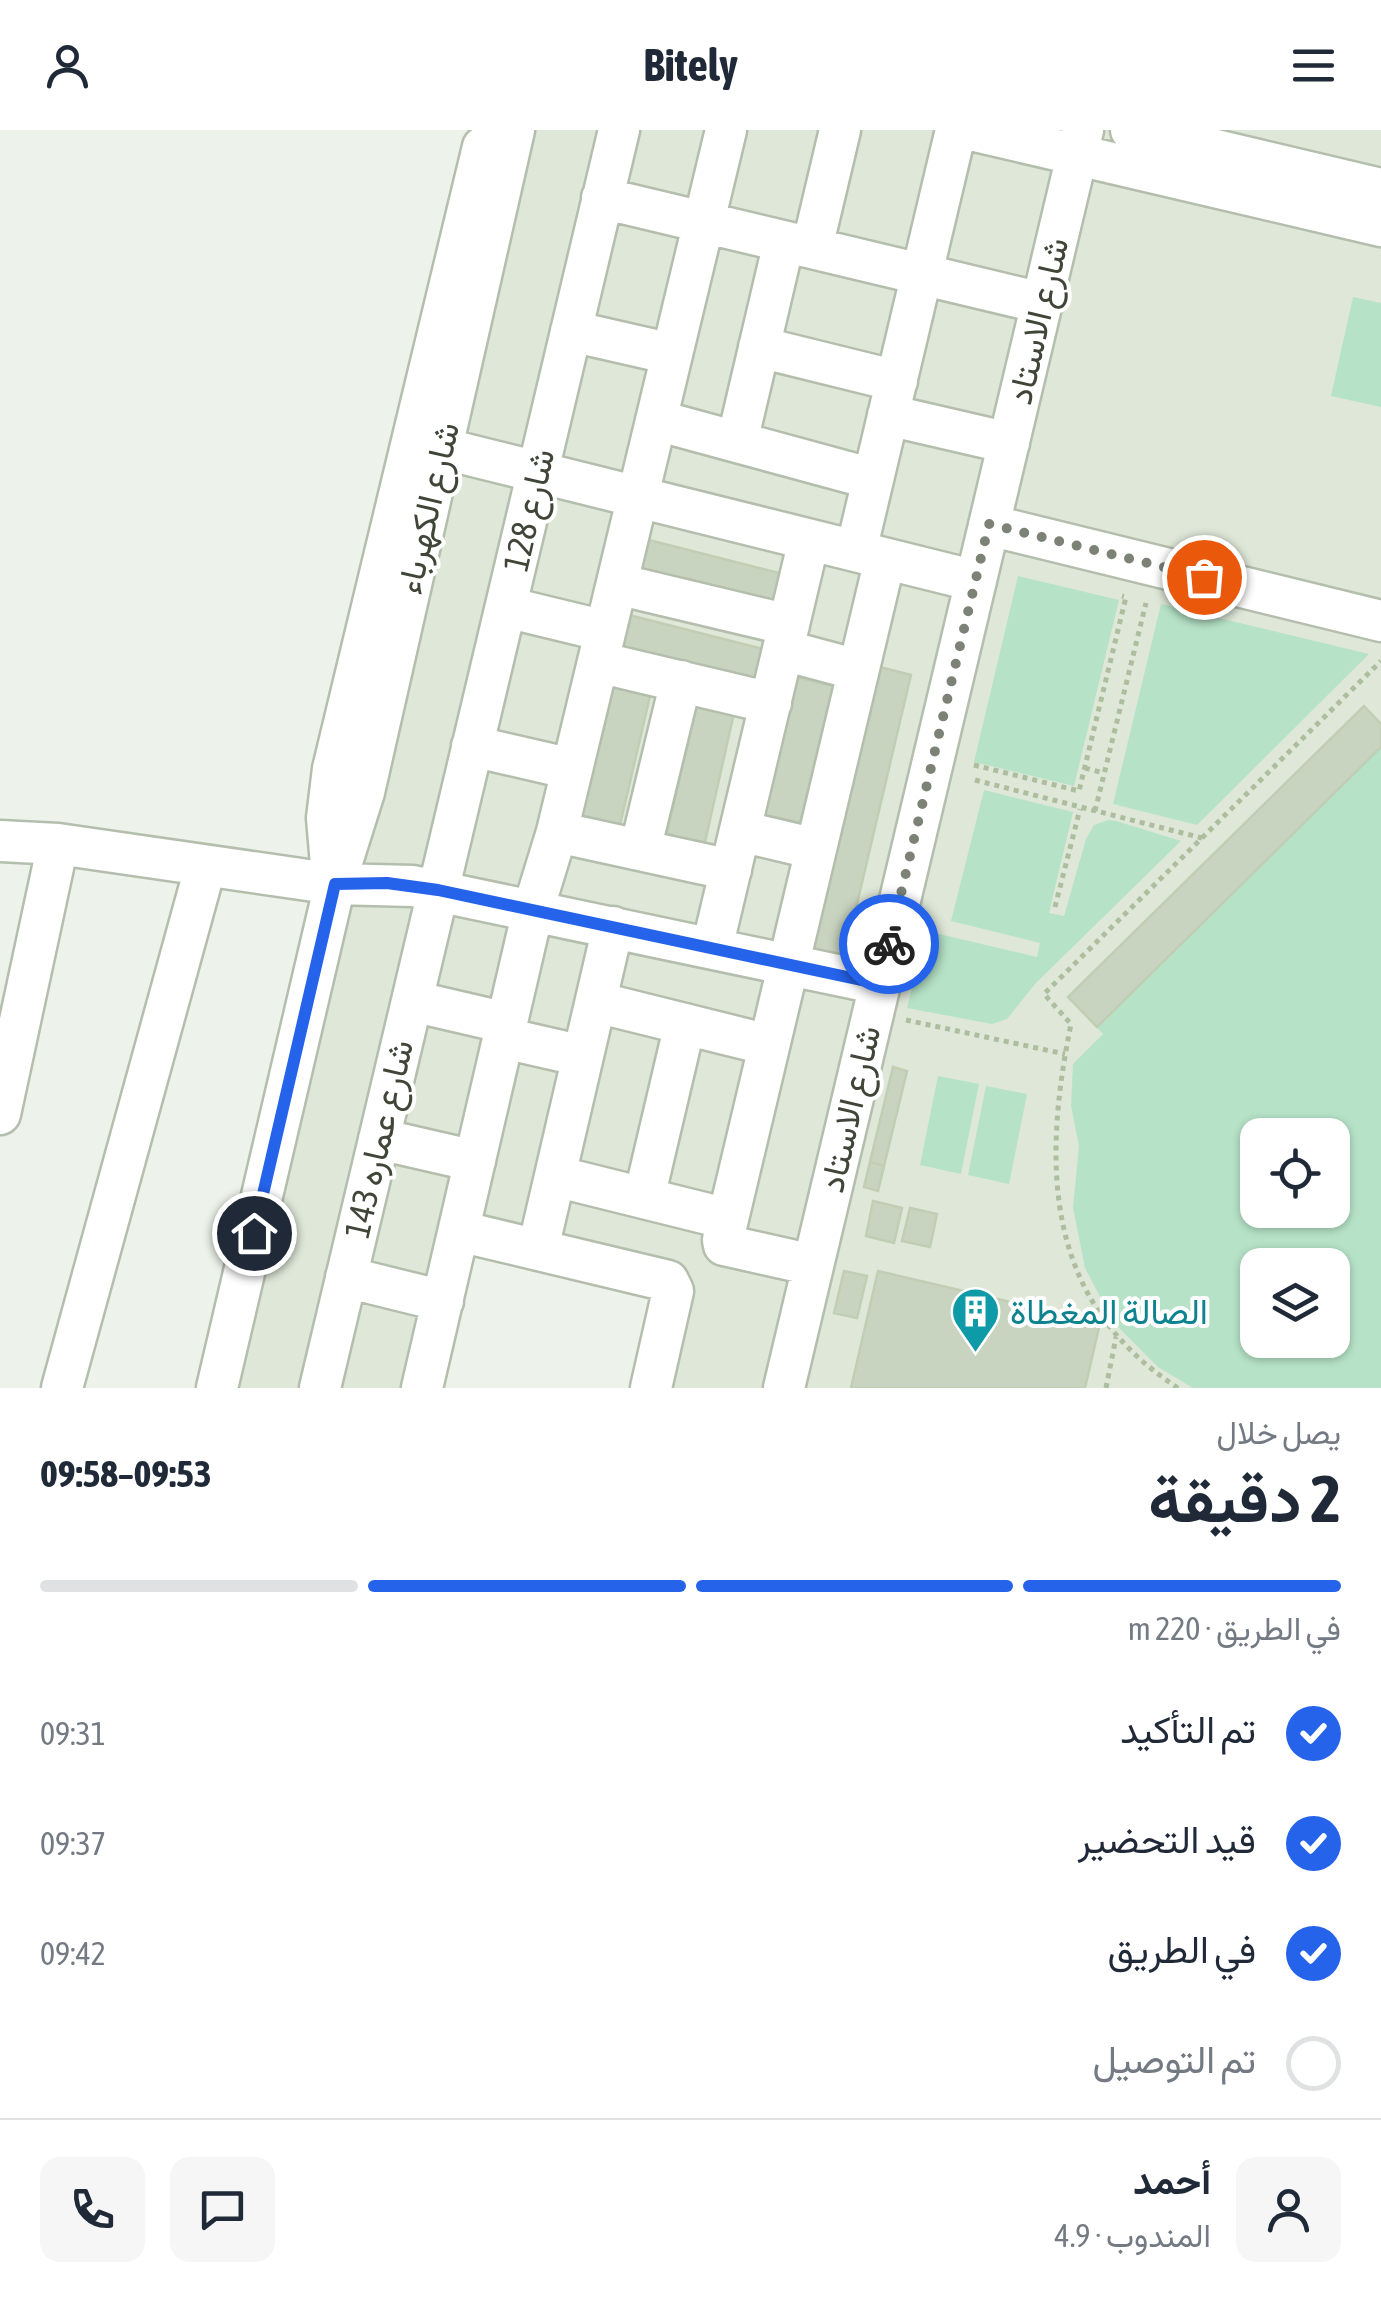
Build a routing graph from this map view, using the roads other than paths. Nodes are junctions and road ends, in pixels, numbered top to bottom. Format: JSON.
{"nodes":[{"id":1,"x":487,"y":130,"type":"edge"},
{"id":2,"x":514,"y":130,"type":"edge"},
{"id":3,"x":619,"y":130,"type":"edge"},
{"id":4,"x":726,"y":130,"type":"edge"},
{"id":5,"x":840,"y":130,"type":"edge"},
{"id":6,"x":956,"y":130,"type":"edge"},
{"id":7,"x":971,"y":130,"type":"edge"},
{"id":8,"x":1131,"y":130,"type":"edge"},
{"id":9,"x":1080,"y":142,"type":"edge"},
{"id":10,"x":1381,"y":189,"type":"edge"},
{"id":11,"x":1336,"y":197,"type":"junction"},
{"id":12,"x":602,"y":198,"type":"junction"},
{"id":13,"x":704,"y":222,"type":"junction"},
{"id":14,"x":1381,"y":226,"type":"edge"},
{"id":15,"x":798,"y":245,"type":"junction"},
{"id":16,"x":468,"y":263,"type":"junction"},
{"id":17,"x":922,"y":274,"type":"junction"},
{"id":18,"x":1042,"y":303,"type":"junction"},
{"id":19,"x":571,"y":331,"type":"junction"},
{"id":20,"x":759,"y":347,"type":"junction"},
{"id":21,"x":672,"y":354,"type":"junction"},
{"id":22,"x":893,"y":398,"type":"junction"},
{"id":23,"x":656,"y":420,"type":"junction"},
{"id":24,"x":737,"y":442,"type":"junction"},
{"id":25,"x":1009,"y":443,"type":"junction"},
{"id":26,"x":441,"y":448,"type":"junction"},
{"id":27,"x":538,"y":472,"type":"junction"},
{"id":28,"x":873,"y":479,"type":"junction"},
{"id":29,"x":638,"y":497,"type":"junction"},
{"id":30,"x":989,"y":524,"type":"junction"},
{"id":31,"x":809,"y":540,"type":"junction"},
{"id":32,"x":870,"y":555,"type":"junction"},
{"id":33,"x":976,"y":582,"type":"junction"},
{"id":34,"x":617,"y":584,"type":"junction"},
{"id":35,"x":506,"y":607,"type":"junction"},
{"id":36,"x":1381,"y":621,"type":"edge"},
{"id":37,"x":786,"y":638,"type":"junction"},
{"id":38,"x":602,"y":646,"type":"junction"},
{"id":39,"x":858,"y":670,"type":"junction"},
{"id":40,"x":681,"y":681,"type":"junction"},
{"id":41,"x":770,"y":703,"type":"junction"},
{"id":42,"x":472,"y":746,"type":"junction"},
{"id":43,"x":572,"y":768,"type":"junction"},
{"id":44,"x":557,"y":832,"type":"junction"},
{"id":45,"x":0,"y":841,"type":"edge"},
{"id":46,"x":58,"y":844,"type":"junction"},
{"id":47,"x":816,"y":848,"type":"junction"},
{"id":48,"x":640,"y":850,"type":"junction"},
{"id":49,"x":735,"y":850,"type":"junction"},
{"id":50,"x":206,"y":868,"type":"junction"},
{"id":51,"x":335,"y":884,"type":"junction"},
{"id":52,"x":438,"y":890,"type":"junction"},
{"id":53,"x":533,"y":910,"type":"junction"},
{"id":54,"x":613,"y":927,"type":"junction"},
{"id":55,"x":712,"y":948,"type":"junction"},
{"id":56,"x":788,"y":965,"type":"junction"},
{"id":57,"x":876,"y":999,"type":"junction"},
{"id":58,"x":412,"y":1001,"type":"junction"},
{"id":59,"x":596,"y":1002,"type":"junction"},
{"id":60,"x":684,"y":1024,"type":"junction"},
{"id":61,"x":506,"y":1031,"type":"junction"},
{"id":62,"x":769,"y":1045,"type":"junction"},
{"id":63,"x":583,"y":1056,"type":"junction"},
{"id":64,"x":0,"y":1114,"type":"edge"},
{"id":65,"x":379,"y":1139,"type":"junction"},
{"id":66,"x":475,"y":1161,"type":"junction"},
{"id":67,"x":555,"y":1176,"type":"junction"},
{"id":68,"x":644,"y":1198,"type":"junction"},
{"id":69,"x":728,"y":1218,"type":"junction"},
{"id":70,"x":459,"y":1230,"type":"junction"},
{"id":71,"x":538,"y":1249,"type":"junction"},
{"id":72,"x":813,"y":1265,"type":"junction"},
{"id":73,"x":346,"y":1277,"type":"junction"},
{"id":74,"x":443,"y":1300,"type":"junction"},
{"id":75,"x":62,"y":1388,"type":"edge"},
{"id":76,"x":218,"y":1388,"type":"edge"},
{"id":77,"x":320,"y":1388,"type":"edge"},
{"id":78,"x":422,"y":1388,"type":"edge"},
{"id":79,"x":652,"y":1388,"type":"edge"},
{"id":80,"x":784,"y":1388,"type":"edge"}],
"edges":[{"from":1,"to":16,"type":"street","name":"شارع الكهرباء"},
{"from":2,"to":16,"type":"street","name":"شارع الكهرباء"},
{"from":3,"to":12,"type":"street","name":"شارع 128"},
{"from":4,"to":13,"type":"street"},
{"from":5,"to":15,"type":"street"},
{"from":6,"to":17,"type":"street"},
{"from":7,"to":9,"type":"street"},
{"from":8,"to":11,"type":"street"},
{"from":9,"to":11,"type":"street"},
{"from":9,"to":18,"type":"street","name":"شارع الاستاد"},
{"from":10,"to":11,"type":"street"},
{"from":11,"to":14,"type":"street"},
{"from":12,"to":13,"type":"street"},
{"from":12,"to":19,"type":"street","name":"شارع 128"},
{"from":13,"to":15,"type":"street"},
{"from":13,"to":21,"type":"street"},
{"from":15,"to":17,"type":"street"},
{"from":15,"to":20,"type":"street"},
{"from":16,"to":26,"type":"street","name":"شارع الكهرباء"},
{"from":16,"to":51,"type":"street","name":"شارع الكهرباء"},
{"from":17,"to":18,"type":"street"},
{"from":17,"to":22,"type":"street"},
{"from":18,"to":25,"type":"street","name":"شارع الاستاد"},
{"from":19,"to":21,"type":"street"},
{"from":19,"to":27,"type":"street","name":"شارع 128"},
{"from":20,"to":22,"type":"street"},
{"from":20,"to":24,"type":"street"},
{"from":21,"to":23,"type":"street"},
{"from":22,"to":25,"type":"street"},
{"from":22,"to":28,"type":"street"},
{"from":23,"to":24,"type":"street"},
{"from":23,"to":29,"type":"street"},
{"from":24,"to":28,"type":"street"},
{"from":25,"to":30,"type":"street","name":"شارع الاستاد"},
{"from":26,"to":27,"type":"street"},
{"from":26,"to":51,"type":"street","name":"شارع الكهرباء"},
{"from":27,"to":29,"type":"street"},
{"from":27,"to":35,"type":"street","name":"شارع 128"},
{"from":28,"to":32,"type":"street"},
{"from":29,"to":31,"type":"street"},
{"from":29,"to":34,"type":"street"},
{"from":30,"to":33,"type":"street","name":"شارع الاستاد"},
{"from":30,"to":36,"type":"street"},
{"from":31,"to":32,"type":"street"},
{"from":31,"to":37,"type":"street"},
{"from":32,"to":33,"type":"street"},
{"from":32,"to":39,"type":"street"},
{"from":33,"to":57,"type":"street","name":"شارع الاستاد"},
{"from":34,"to":37,"type":"street"},
{"from":34,"to":38,"type":"street"},
{"from":35,"to":38,"type":"street"},
{"from":35,"to":42,"type":"street","name":"شارع 128"},
{"from":37,"to":39,"type":"street"},
{"from":37,"to":41,"type":"street"},
{"from":38,"to":40,"type":"street"},
{"from":38,"to":43,"type":"street"},
{"from":39,"to":47,"type":"street"},
{"from":40,"to":41,"type":"street"},
{"from":40,"to":48,"type":"street"},
{"from":41,"to":49,"type":"street"},
{"from":42,"to":43,"type":"street"},
{"from":42,"to":52,"type":"street","name":"شارع 128"},
{"from":43,"to":44,"type":"street"},
{"from":44,"to":48,"type":"street"},
{"from":44,"to":53,"type":"street"},
{"from":45,"to":46,"type":"street"},
{"from":46,"to":50,"type":"street"},
{"from":46,"to":64,"type":"street"},
{"from":47,"to":49,"type":"street"},
{"from":47,"to":56,"type":"street"},
{"from":48,"to":49,"type":"street"},
{"from":49,"to":55,"type":"street"},
{"from":50,"to":51,"type":"street"},
{"from":50,"to":75,"type":"street"},
{"from":51,"to":52,"type":"street"},
{"from":51,"to":76,"type":"street","name":"شارع الكهرباء"},
{"from":52,"to":53,"type":"street"},
{"from":52,"to":58,"type":"street","name":"شارع عماره 143"},
{"from":53,"to":54,"type":"street"},
{"from":53,"to":61,"type":"street"},
{"from":54,"to":55,"type":"street"},
{"from":54,"to":59,"type":"street"},
{"from":55,"to":56,"type":"street"},
{"from":56,"to":57,"type":"street"},
{"from":56,"to":62,"type":"street"},
{"from":57,"to":72,"type":"street","name":"شارع الاستاد"},
{"from":58,"to":61,"type":"street"},
{"from":58,"to":65,"type":"street","name":"شارع عماره 143"},
{"from":59,"to":60,"type":"street"},
{"from":59,"to":63,"type":"street"},
{"from":60,"to":62,"type":"street"},
{"from":60,"to":68,"type":"street"},
{"from":61,"to":63,"type":"street"},
{"from":61,"to":66,"type":"street"},
{"from":62,"to":69,"type":"street"},
{"from":63,"to":67,"type":"street"},
{"from":65,"to":66,"type":"street"},
{"from":65,"to":73,"type":"street","name":"شارع عماره 143"},
{"from":66,"to":70,"type":"street"},
{"from":67,"to":68,"type":"street"},
{"from":67,"to":71,"type":"street"},
{"from":68,"to":69,"type":"street"},
{"from":69,"to":72,"type":"street"},
{"from":70,"to":71,"type":"street"},
{"from":70,"to":74,"type":"street"},
{"from":71,"to":79,"type":"street"},
{"from":72,"to":80,"type":"street","name":"شارع الاستاد"},
{"from":73,"to":74,"type":"street"},
{"from":73,"to":77,"type":"street","name":"شارع عماره 143"},
{"from":74,"to":78,"type":"street"}]}
